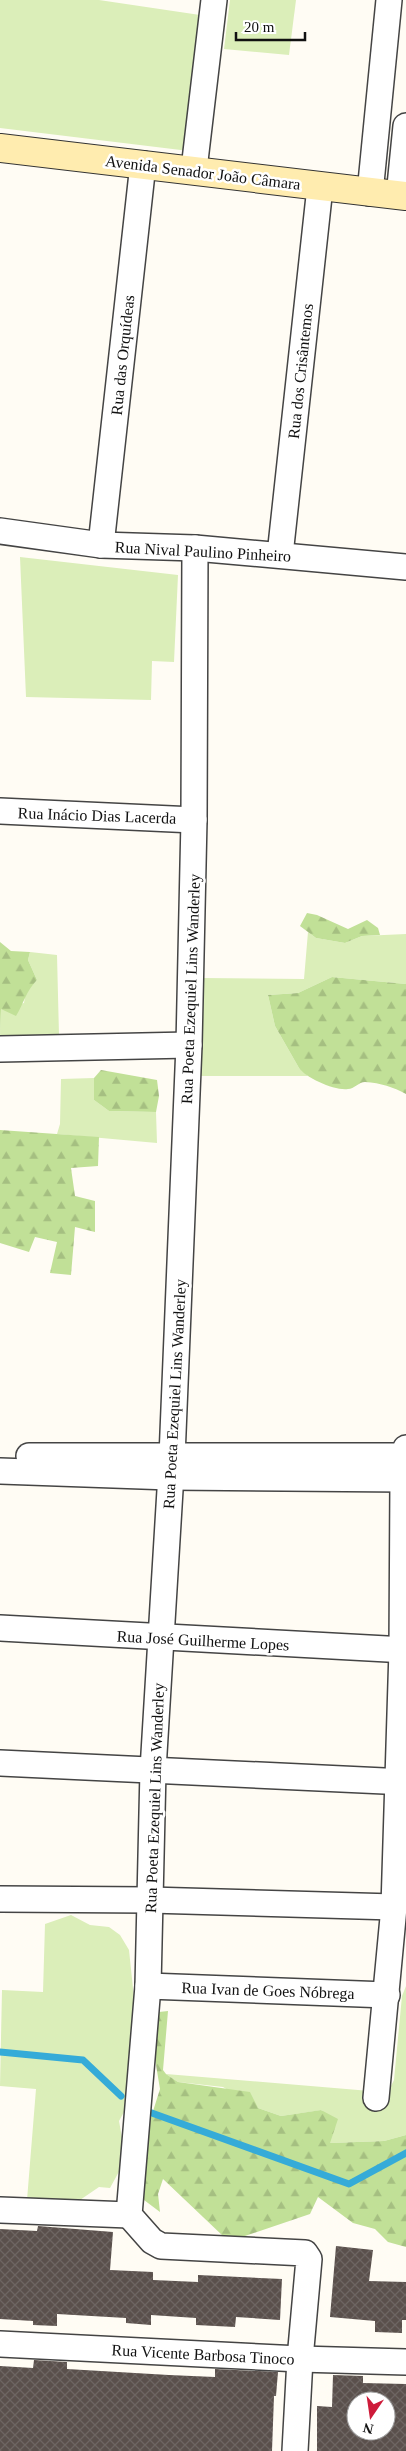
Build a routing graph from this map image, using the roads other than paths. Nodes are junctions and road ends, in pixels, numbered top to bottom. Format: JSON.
{"nodes":[{"id":1,"x":214,"y":0,"type":"edge"},
{"id":2,"x":389,"y":0,"type":"edge"},
{"id":3,"x":406,"y":126,"type":"edge"},
{"id":4,"x":0,"y":148,"type":"edge"},
{"id":5,"x":143,"y":164,"type":"junction"},
{"id":6,"x":194,"y":169,"type":"junction"},
{"id":7,"x":320,"y":187,"type":"junction"},
{"id":8,"x":370,"y":193,"type":"junction"},
{"id":9,"x":402,"y":196,"type":"edge"},
{"id":10,"x":0,"y":532,"type":"edge"},
{"id":11,"x":101,"y":545,"type":"junction"},
{"id":12,"x":195,"y":548,"type":"junction"},
{"id":13,"x":280,"y":554,"type":"junction"},
{"id":14,"x":406,"y":567,"type":"edge"},
{"id":15,"x":0,"y":812,"type":"edge"},
{"id":16,"x":194,"y":820,"type":"junction"},
{"id":17,"x":189,"y":1045,"type":"junction"},
{"id":18,"x":0,"y":1049,"type":"edge"},
{"id":19,"x":406,"y":1448,"type":"edge"},
{"id":20,"x":0,"y":1455,"type":"edge"},
{"id":21,"x":171,"y":1467,"type":"junction"},
{"id":22,"x":405,"y":1467,"type":"edge"},
{"id":23,"x":0,"y":1471,"type":"edge"},
{"id":24,"x":0,"y":1628,"type":"edge"},
{"id":25,"x":161,"y":1638,"type":"junction"},
{"id":26,"x":404,"y":1650,"type":"edge"},
{"id":27,"x":0,"y":1762,"type":"edge"},
{"id":28,"x":153,"y":1770,"type":"junction"},
{"id":29,"x":402,"y":1782,"type":"edge"},
{"id":30,"x":0,"y":1899,"type":"edge"},
{"id":31,"x":150,"y":1900,"type":"junction"},
{"id":32,"x":394,"y":1907,"type":"junction"},
{"id":33,"x":148,"y":1986,"type":"junction"},
{"id":34,"x":387,"y":1995,"type":"junction"},
{"id":35,"x":376,"y":2098,"type":"dead end"},
{"id":36,"x":0,"y":2210,"type":"edge"},
{"id":37,"x":136,"y":2224,"type":"junction"},
{"id":38,"x":0,"y":2344,"type":"edge"},
{"id":39,"x":300,"y":2359,"type":"junction"},
{"id":40,"x":406,"y":2362,"type":"edge"},
{"id":41,"x":295,"y":2451,"type":"edge"}],
"edges":[{"from":1,"to":6,"type":"street"},
{"from":2,"to":8,"type":"street"},
{"from":3,"to":9,"type":"street"},
{"from":4,"to":5,"type":"main road","name":"Avenida Senador João Câmara"},
{"from":5,"to":6,"type":"main road","name":"Avenida Senador João Câmara"},
{"from":5,"to":11,"type":"street","name":"Rua das Orquídeas"},
{"from":6,"to":7,"type":"main road","name":"Avenida Senador João Câmara"},
{"from":7,"to":8,"type":"main road","name":"Avenida Senador João Câmara"},
{"from":7,"to":13,"type":"street","name":"Rua dos Crisântemos"},
{"from":8,"to":9,"type":"main road","name":"Avenida Senador João Câmara"},
{"from":10,"to":11,"type":"street","name":"Rua Nival Paulino Pinheiro"},
{"from":11,"to":12,"type":"street","name":"Rua Nival Paulino Pinheiro"},
{"from":12,"to":13,"type":"street","name":"Rua Nival Paulino Pinheiro"},
{"from":12,"to":16,"type":"street","name":"Rua Poeta Ezequiel Lins Wanderley"},
{"from":13,"to":14,"type":"street","name":"Rua Nival Paulino Pinheiro"},
{"from":15,"to":16,"type":"street","name":"Rua Inácio Dias Lacerda"},
{"from":16,"to":17,"type":"street","name":"Rua Poeta Ezequiel Lins Wanderley"},
{"from":17,"to":18,"type":"street"},
{"from":17,"to":21,"type":"street","name":"Rua Poeta Ezequiel Lins Wanderley"},
{"from":19,"to":22,"type":"street"},
{"from":20,"to":21,"type":"street"},
{"from":21,"to":22,"type":"street"},
{"from":21,"to":23,"type":"street"},
{"from":21,"to":25,"type":"street","name":"Rua Poeta Ezequiel Lins Wanderley"},
{"from":22,"to":26,"type":"street"},
{"from":24,"to":25,"type":"street","name":"Rua José Guilherme Lopes"},
{"from":25,"to":26,"type":"street","name":"Rua José Guilherme Lopes"},
{"from":25,"to":28,"type":"street","name":"Rua Poeta Ezequiel Lins Wanderley"},
{"from":26,"to":29,"type":"street"},
{"from":27,"to":28,"type":"street"},
{"from":28,"to":29,"type":"street"},
{"from":28,"to":31,"type":"street","name":"Rua Poeta Ezequiel Lins Wanderley"},
{"from":29,"to":32,"type":"street"},
{"from":30,"to":31,"type":"street"},
{"from":31,"to":32,"type":"street"},
{"from":31,"to":33,"type":"street","name":"Rua Poeta Ezequiel Lins Wanderley"},
{"from":32,"to":34,"type":"street"},
{"from":33,"to":34,"type":"street","name":"Rua Ivan de Goes Nóbrega"},
{"from":33,"to":37,"type":"street","name":"Rua Poeta Ezequiel Lins Wanderley"},
{"from":34,"to":35,"type":"street"},
{"from":36,"to":37,"type":"street"},
{"from":37,"to":39,"type":"street"},
{"from":38,"to":39,"type":"street","name":"Rua Vicente Barbosa Tinoco"},
{"from":39,"to":40,"type":"street","name":"Rua Vicente Barbosa Tinoco"},
{"from":39,"to":41,"type":"street"}]}
